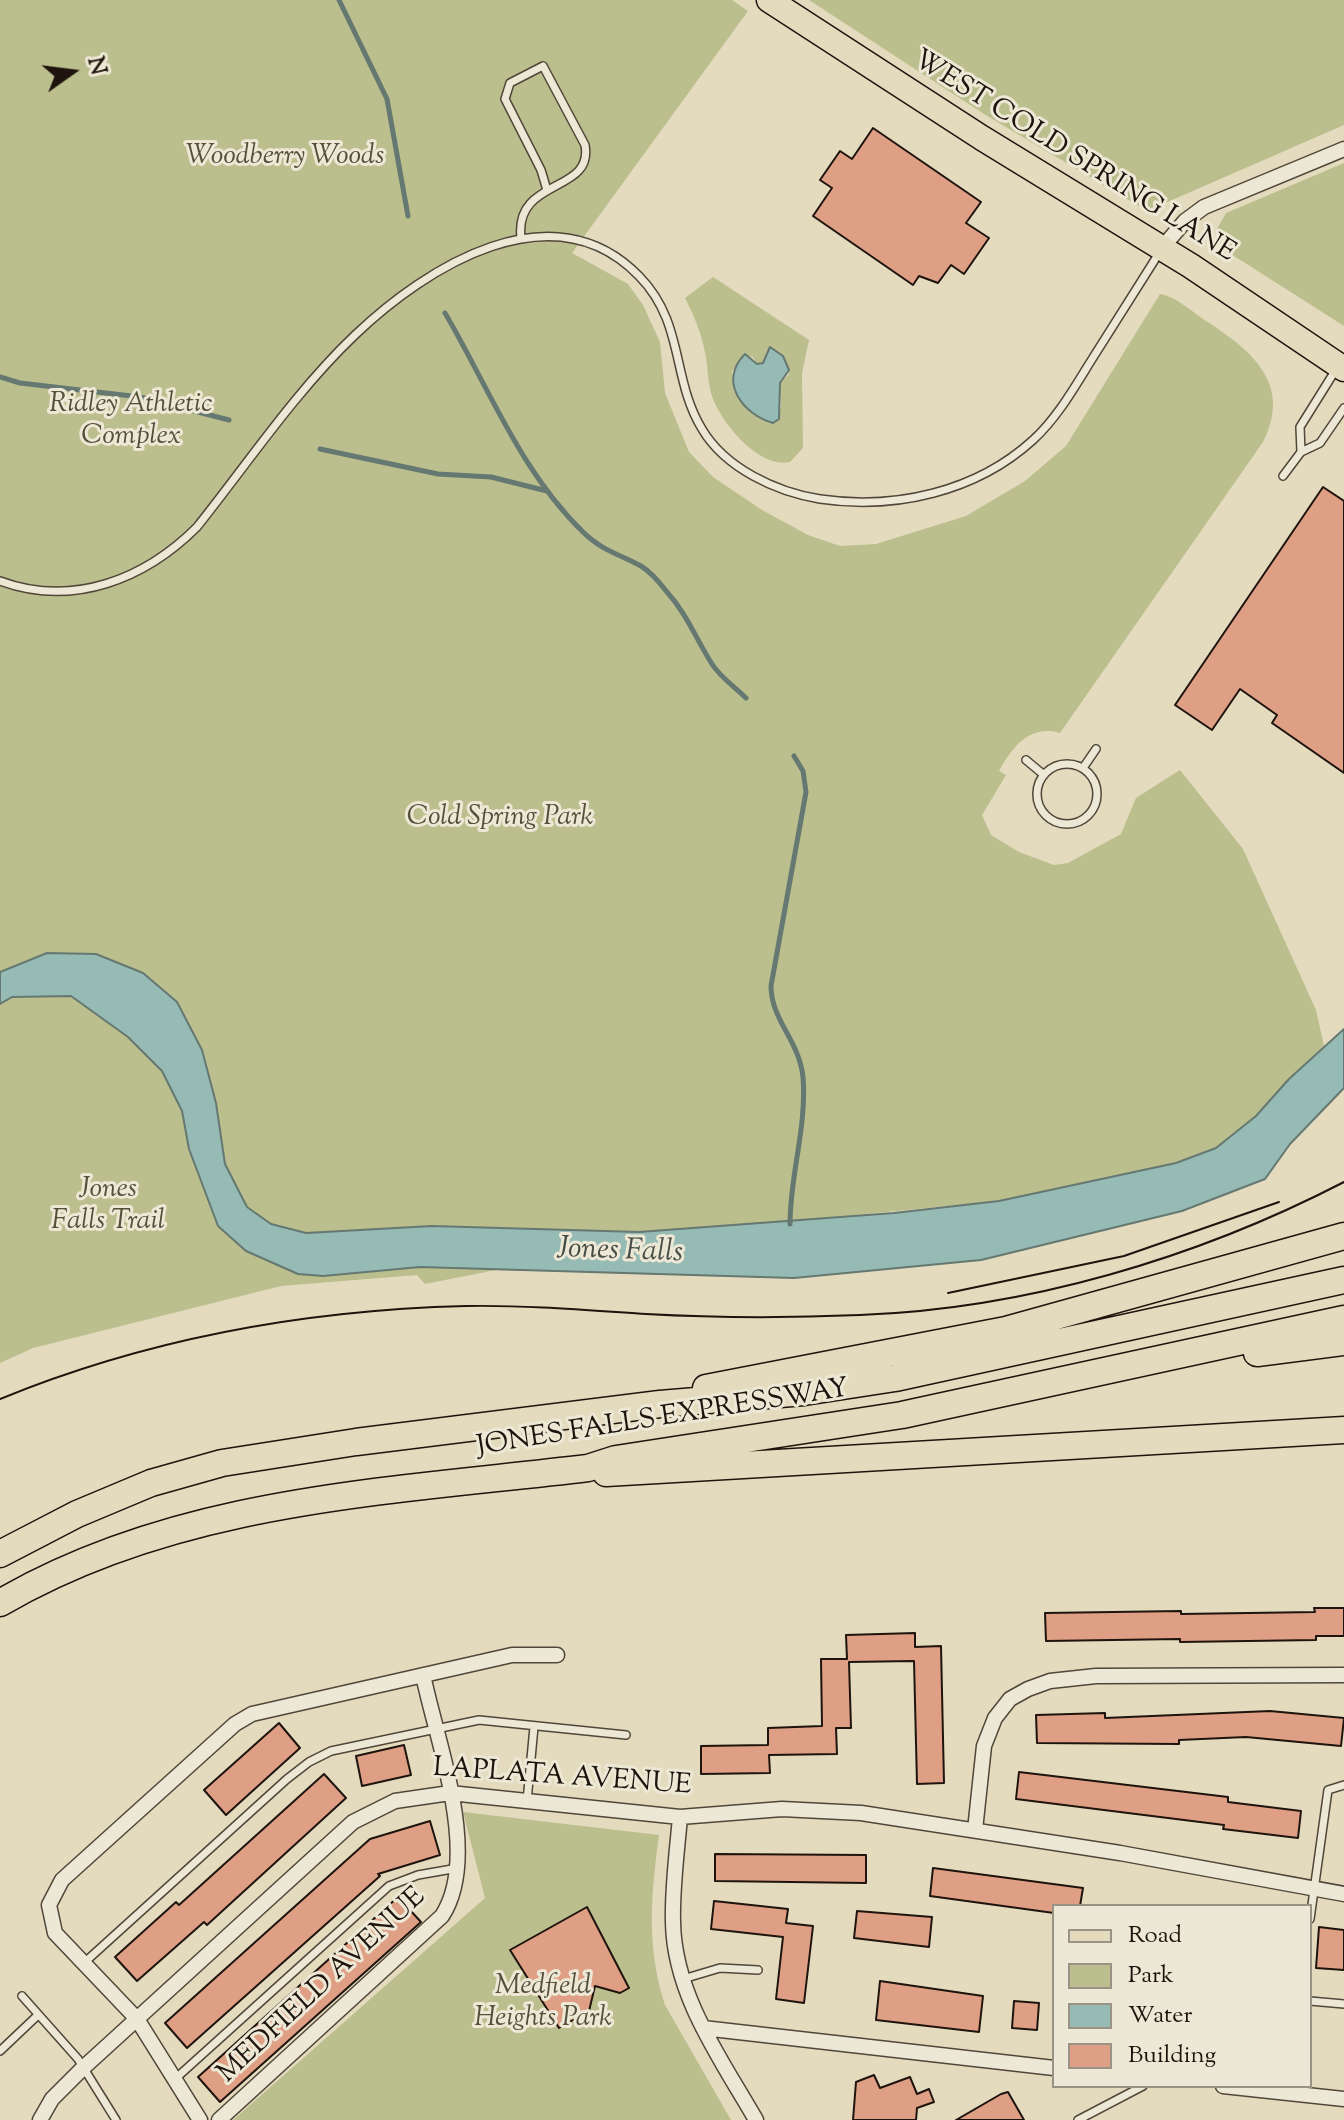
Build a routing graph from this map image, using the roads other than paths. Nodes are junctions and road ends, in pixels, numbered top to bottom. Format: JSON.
{"nodes":[{"id":1,"x":769,"y":0,"type":"edge"},
{"id":2,"x":1344,"y":149,"type":"edge"},
{"id":3,"x":547,"y":190,"type":"junction"},
{"id":4,"x":521,"y":238,"type":"junction"},
{"id":5,"x":1162,"y":248,"type":"junction"},
{"id":6,"x":1341,"y":367,"type":"edge"},
{"id":7,"x":1344,"y":408,"type":"edge"},
{"id":8,"x":1301,"y":452,"type":"junction"},
{"id":9,"x":1283,"y":476,"type":"dead end"},
{"id":10,"x":0,"y":581,"type":"edge"},
{"id":11,"x":1096,"y":749,"type":"dead end"},
{"id":12,"x":1026,"y":760,"type":"dead end"},
{"id":13,"x":1083,"y":768,"type":"junction"},
{"id":14,"x":1044,"y":775,"type":"junction"},
{"id":15,"x":1344,"y":1236,"type":"edge"},
{"id":16,"x":1344,"y":1280,"type":"edge"},
{"id":17,"x":1344,"y":1319,"type":"edge"},
{"id":18,"x":1344,"y":1342,"type":"edge"},
{"id":19,"x":1087,"y":1375,"type":"junction"},
{"id":20,"x":660,"y":1404,"type":"junction"},
{"id":21,"x":1344,"y":1430,"type":"edge"},
{"id":22,"x":588,"y":1468,"type":"junction"},
{"id":23,"x":0,"y":1554,"type":"edge"},
{"id":24,"x":0,"y":1603,"type":"edge"},
{"id":25,"x":557,"y":1655,"type":"dead end"},
{"id":26,"x":423,"y":1675,"type":"junction"},
{"id":27,"x":1344,"y":1675,"type":"edge"},
{"id":28,"x":534,"y":1727,"type":"junction"},
{"id":29,"x":434,"y":1728,"type":"junction"},
{"id":30,"x":626,"y":1735,"type":"dead end"},
{"id":31,"x":1344,"y":1785,"type":"edge"},
{"id":32,"x":450,"y":1793,"type":"junction"},
{"id":33,"x":527,"y":1801,"type":"junction"},
{"id":34,"x":680,"y":1817,"type":"junction"},
{"id":35,"x":975,"y":1830,"type":"junction"},
{"id":36,"x":460,"y":1868,"type":"junction"},
{"id":37,"x":1313,"y":1891,"type":"junction"},
{"id":38,"x":1344,"y":1894,"type":"edge"},
{"id":39,"x":1312,"y":1904,"type":"edge"},
{"id":40,"x":85,"y":1962,"type":"junction"},
{"id":41,"x":758,"y":1970,"type":"dead end"},
{"id":42,"x":683,"y":1979,"type":"junction"},
{"id":43,"x":22,"y":1996,"type":"dead end"},
{"id":44,"x":1312,"y":2001,"type":"edge"},
{"id":45,"x":1344,"y":2004,"type":"edge"},
{"id":46,"x":38,"y":2015,"type":"junction"},
{"id":47,"x":137,"y":2019,"type":"junction"},
{"id":48,"x":703,"y":2028,"type":"junction"},
{"id":49,"x":0,"y":2051,"type":"edge"},
{"id":50,"x":83,"y":2068,"type":"junction"},
{"id":51,"x":1052,"y":2068,"type":"edge"},
{"id":52,"x":174,"y":2080,"type":"junction"},
{"id":53,"x":1139,"y":2088,"type":"edge"},
{"id":54,"x":1242,"y":2088,"type":"edge"},
{"id":55,"x":1344,"y":2099,"type":"edge"},
{"id":56,"x":40,"y":2120,"type":"edge"},
{"id":57,"x":116,"y":2120,"type":"edge"},
{"id":58,"x":200,"y":2120,"type":"edge"},
{"id":59,"x":219,"y":2120,"type":"edge"},
{"id":60,"x":756,"y":2120,"type":"edge"},
{"id":61,"x":1078,"y":2120,"type":"edge"}],
"edges":[{"from":1,"to":5,"type":"main road","name":"WEST COLD SPRING LANE"},
{"from":2,"to":5,"type":"street"},
{"from":3,"to":3,"type":"lane"},
{"from":3,"to":4,"type":"lane"},
{"from":4,"to":5,"type":"lane"},
{"from":4,"to":10,"type":"lane"},
{"from":5,"to":6,"type":"main road","name":"WEST COLD SPRING LANE"},
{"from":6,"to":8,"type":"lane"},
{"from":7,"to":8,"type":"lane"},
{"from":8,"to":9,"type":"lane"},
{"from":11,"to":13,"type":"lane"},
{"from":12,"to":14,"type":"lane"},
{"from":13,"to":14,"type":"lane"},
{"from":13,"to":14,"type":"lane"},
{"from":15,"to":20,"type":"highway"},
{"from":16,"to":20,"type":"highway","name":"JONES FALLS EXPRESSWAY"},
{"from":17,"to":19,"type":"highway","name":"JONES FALLS EXPRESSWAY"},
{"from":18,"to":19,"type":"highway"},
{"from":19,"to":22,"type":"highway","name":"JONES FALLS EXPRESSWAY"},
{"from":20,"to":23,"type":"highway","name":"JONES FALLS EXPRESSWAY"},
{"from":21,"to":22,"type":"highway"},
{"from":22,"to":24,"type":"highway","name":"JONES FALLS EXPRESSWAY"},
{"from":25,"to":26,"type":"street"},
{"from":26,"to":29,"type":"street","name":"MEDFIELD AVENUE"},
{"from":26,"to":40,"type":"street"},
{"from":27,"to":35,"type":"street"},
{"from":28,"to":29,"type":"lane"},
{"from":28,"to":30,"type":"lane"},
{"from":28,"to":33,"type":"lane"},
{"from":29,"to":32,"type":"street","name":"MEDFIELD AVENUE"},
{"from":29,"to":40,"type":"lane"},
{"from":31,"to":37,"type":"lane"},
{"from":32,"to":33,"type":"street","name":"LAPLATA AVENUE"},
{"from":32,"to":36,"type":"street","name":"MEDFIELD AVENUE"},
{"from":32,"to":47,"type":"street","name":"LAPLATA AVENUE"},
{"from":33,"to":34,"type":"street","name":"LAPLATA AVENUE"},
{"from":34,"to":35,"type":"street","name":"LAPLATA AVENUE"},
{"from":34,"to":42,"type":"street"},
{"from":35,"to":37,"type":"street","name":"LAPLATA AVENUE"},
{"from":36,"to":52,"type":"lane"},
{"from":36,"to":59,"type":"street","name":"MEDFIELD AVENUE"},
{"from":37,"to":38,"type":"street","name":"LAPLATA AVENUE"},
{"from":37,"to":39,"type":"lane"},
{"from":40,"to":47,"type":"street"},
{"from":41,"to":42,"type":"lane"},
{"from":42,"to":48,"type":"street"},
{"from":43,"to":46,"type":"lane"},
{"from":44,"to":45,"type":"lane"},
{"from":46,"to":49,"type":"lane"},
{"from":46,"to":50,"type":"lane"},
{"from":47,"to":50,"type":"street","name":"LAPLATA AVENUE"},
{"from":47,"to":52,"type":"street"},
{"from":48,"to":51,"type":"street"},
{"from":48,"to":60,"type":"street"},
{"from":50,"to":56,"type":"street","name":"LAPLATA AVENUE"},
{"from":50,"to":57,"type":"lane"},
{"from":52,"to":58,"type":"street"},
{"from":53,"to":61,"type":"lane"},
{"from":54,"to":55,"type":"street"}]}
